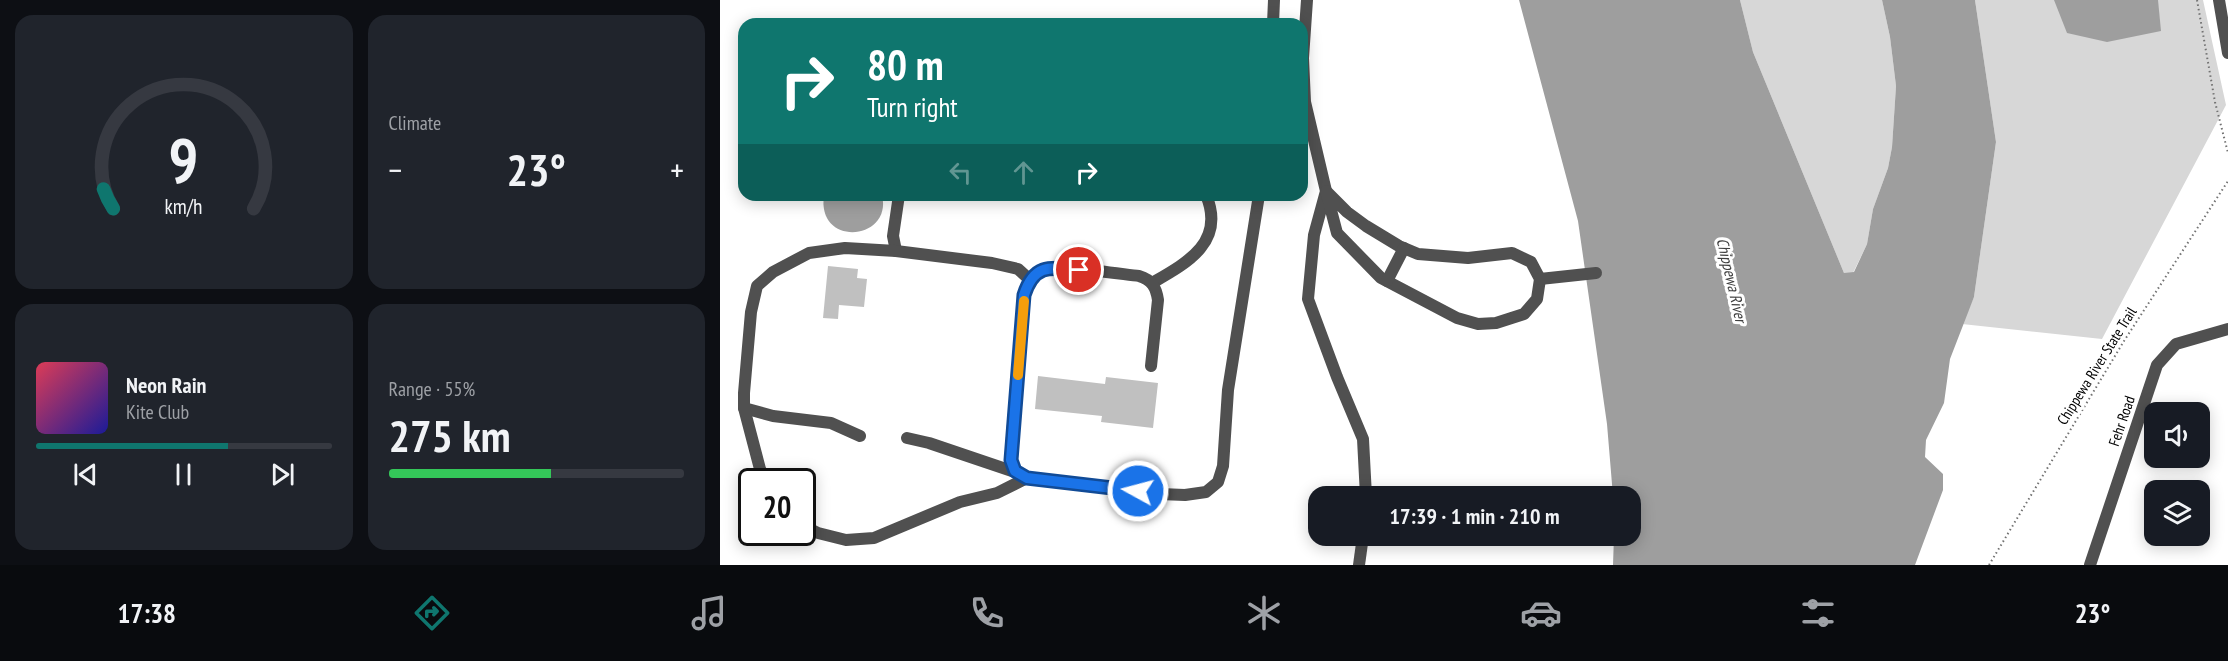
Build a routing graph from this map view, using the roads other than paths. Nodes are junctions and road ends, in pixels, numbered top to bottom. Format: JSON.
{"nodes":[{"id":1,"x":1274,"y":0,"type":"edge"},
{"id":2,"x":1307,"y":0,"type":"edge"},
{"id":3,"x":2220,"y":0,"type":"edge"},
{"id":4,"x":1273,"y":18,"type":"edge"},
{"id":5,"x":1306,"y":18,"type":"edge"},
{"id":6,"x":2225,"y":22,"type":"edge"},
{"id":7,"x":2228,"y":53,"type":"edge"},
{"id":8,"x":1308,"y":115,"type":"edge"},
{"id":9,"x":1326,"y":191,"type":"junction"},
{"id":10,"x":898,"y":201,"type":"edge"},
{"id":11,"x":1208,"y":201,"type":"edge"},
{"id":12,"x":1258,"y":201,"type":"edge"},
{"id":13,"x":1404,"y":248,"type":"junction"},
{"id":14,"x":896,"y":251,"type":"junction"},
{"id":15,"x":1596,"y":273,"type":"dead end"},
{"id":16,"x":1029,"y":279,"type":"junction"},
{"id":17,"x":1540,"y":279,"type":"junction"},
{"id":18,"x":1387,"y":281,"type":"junction"},
{"id":19,"x":1152,"y":283,"type":"junction"},
{"id":20,"x":2228,"y":329,"type":"edge"},
{"id":21,"x":1151,"y":366,"type":"dead end"},
{"id":22,"x":744,"y":408,"type":"junction"},
{"id":23,"x":860,"y":436,"type":"dead end"},
{"id":24,"x":907,"y":438,"type":"dead end"},
{"id":25,"x":759,"y":468,"type":"edge"},
{"id":26,"x":1015,"y":471,"type":"junction"},
{"id":27,"x":1027,"y":478,"type":"junction"},
{"id":28,"x":1365,"y":486,"type":"edge"},
{"id":29,"x":816,"y":532,"type":"edge"},
{"id":30,"x":1362,"y":546,"type":"edge"},
{"id":31,"x":1359,"y":565,"type":"edge"},
{"id":32,"x":2090,"y":565,"type":"edge"}],
"edges":[{"from":1,"to":4,"type":"street"},
{"from":2,"to":5,"type":"street"},
{"from":3,"to":6,"type":"street"},
{"from":6,"to":7,"type":"street"},
{"from":8,"to":9,"type":"street"},
{"from":9,"to":13,"type":"street"},
{"from":9,"to":18,"type":"street"},
{"from":9,"to":28,"type":"street"},
{"from":10,"to":14,"type":"street"},
{"from":11,"to":19,"type":"street"},
{"from":12,"to":27,"type":"street"},
{"from":13,"to":17,"type":"street"},
{"from":13,"to":18,"type":"street"},
{"from":14,"to":16,"type":"street"},
{"from":14,"to":22,"type":"street"},
{"from":15,"to":17,"type":"street"},
{"from":16,"to":19,"type":"street"},
{"from":16,"to":26,"type":"street"},
{"from":17,"to":18,"type":"street"},
{"from":19,"to":21,"type":"street"},
{"from":20,"to":32,"type":"street","name":"Fehr Road"},
{"from":22,"to":23,"type":"street"},
{"from":22,"to":25,"type":"street"},
{"from":24,"to":26,"type":"street"},
{"from":26,"to":27,"type":"street"},
{"from":27,"to":29,"type":"street"},
{"from":30,"to":31,"type":"street"}]}
